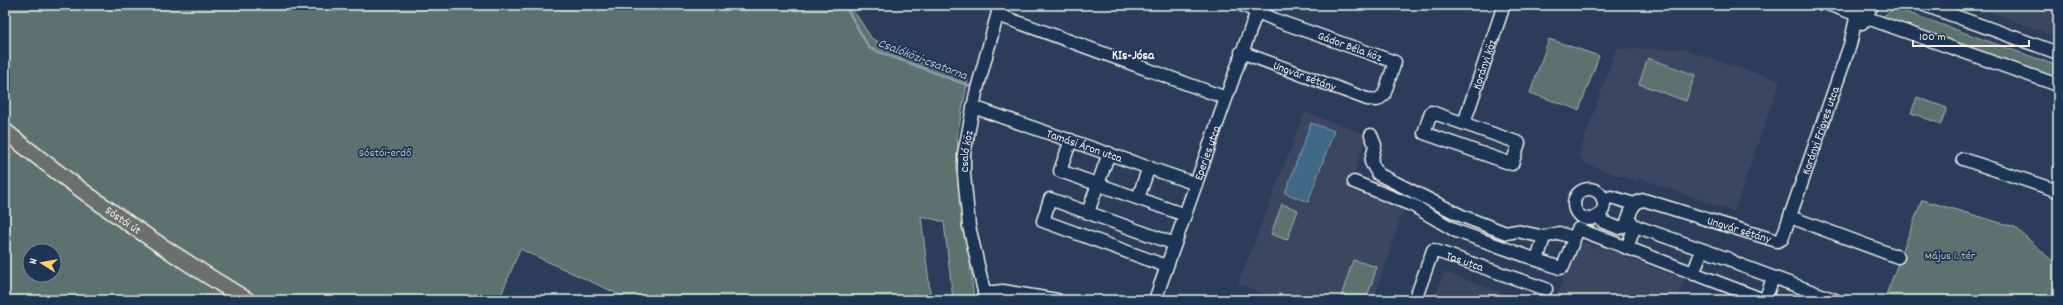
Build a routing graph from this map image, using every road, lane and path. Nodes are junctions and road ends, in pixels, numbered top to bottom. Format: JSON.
{"nodes":[{"id":1,"x":1242,"y":5,"type":"edge"},
{"id":2,"x":1504,"y":5,"type":"edge"},
{"id":3,"x":1872,"y":5,"type":"edge"},
{"id":4,"x":1924,"y":5,"type":"edge"},
{"id":5,"x":1834,"y":6,"type":"edge"},
{"id":6,"x":1258,"y":8,"type":"edge"},
{"id":7,"x":999,"y":10,"type":"edge"},
{"id":8,"x":1860,"y":12,"type":"edge"},
{"id":9,"x":1241,"y":52,"type":"junction"},
{"id":10,"x":2058,"y":53,"type":"edge"},
{"id":11,"x":2058,"y":85,"type":"edge"},
{"id":12,"x":1226,"y":98,"type":"junction"},
{"id":13,"x":1368,"y":99,"type":"joint"},
{"id":14,"x":973,"y":107,"type":"junction"},
{"id":15,"x":1464,"y":123,"type":"junction"},
{"id":16,"x":5,"y":131,"type":"edge"},
{"id":17,"x":1371,"y":135,"type":"dead end"},
{"id":18,"x":1071,"y":140,"type":"junction"},
{"id":19,"x":1109,"y":154,"type":"junction"},
{"id":20,"x":1963,"y":159,"type":"dead end"},
{"id":21,"x":1149,"y":167,"type":"junction"},
{"id":22,"x":1354,"y":182,"type":"dead end"},
{"id":23,"x":1098,"y":184,"type":"junction"},
{"id":24,"x":1196,"y":184,"type":"junction"},
{"id":25,"x":2057,"y":187,"type":"edge"},
{"id":26,"x":1138,"y":198,"type":"junction"},
{"id":27,"x":1603,"y":200,"type":"junction"},
{"id":28,"x":1634,"y":204,"type":"junction"},
{"id":29,"x":1088,"y":212,"type":"junction"},
{"id":30,"x":1185,"y":215,"type":"junction"},
{"id":31,"x":1462,"y":216,"type":"junction"},
{"id":32,"x":1598,"y":216,"type":"junction"},
{"id":33,"x":1790,"y":217,"type":"junction"},
{"id":34,"x":1632,"y":223,"type":"junction"},
{"id":35,"x":1456,"y":231,"type":"junction"},
{"id":36,"x":1544,"y":237,"type":"junction"},
{"id":37,"x":1574,"y":238,"type":"junction"},
{"id":38,"x":1175,"y":244,"type":"junction"},
{"id":39,"x":1628,"y":248,"type":"junction"},
{"id":40,"x":1702,"y":250,"type":"junction"},
{"id":41,"x":1898,"y":257,"type":"dead end"},
{"id":42,"x":1537,"y":260,"type":"junction"},
{"id":43,"x":1166,"y":266,"type":"junction"},
{"id":44,"x":1693,"y":274,"type":"junction"},
{"id":45,"x":1773,"y":278,"type":"junction"},
{"id":46,"x":1546,"y":289,"type":"dead end"},
{"id":47,"x":985,"y":296,"type":"edge"},
{"id":48,"x":247,"y":300,"type":"edge"},
{"id":49,"x":1057,"y":300,"type":"edge"},
{"id":50,"x":1155,"y":300,"type":"edge"},
{"id":51,"x":1416,"y":300,"type":"edge"},
{"id":52,"x":1765,"y":300,"type":"edge"},
{"id":53,"x":1835,"y":300,"type":"edge"}],
"edges":[{"from":1,"to":6,"type":"street"},
{"from":2,"to":15,"type":"street","name":"Korányi köz"},
{"from":3,"to":8,"type":"street","name":"Korányi Frigyes utca"},
{"from":4,"to":10,"type":"street"},
{"from":5,"to":8,"type":"street"},
{"from":6,"to":9,"type":"street","name":"Eperjes utca"},
{"from":6,"to":13,"type":"street","name":"Gádor Béla köz"},
{"from":7,"to":12,"type":"street"},
{"from":7,"to":14,"type":"street","name":"Csaló köz"},
{"from":8,"to":11,"type":"street"},
{"from":8,"to":33,"type":"street","name":"Korányi Frigyes utca"},
{"from":9,"to":12,"type":"street","name":"Eperjes utca"},
{"from":9,"to":13,"type":"street","name":"Ungvár sétány"},
{"from":12,"to":24,"type":"street","name":"Eperjes utca"},
{"from":14,"to":18,"type":"street","name":"Tamási Áron utca"},
{"from":14,"to":47,"type":"street","name":"Csaló köz"},
{"from":15,"to":15,"type":"street"},
{"from":16,"to":48,"type":"main road","name":"Sóstói út"},
{"from":17,"to":31,"type":"street"},
{"from":18,"to":19,"type":"street","name":"Tamási Áron utca"},
{"from":18,"to":23,"type":"street"},
{"from":19,"to":21,"type":"street","name":"Tamási Áron utca"},
{"from":19,"to":23,"type":"street"},
{"from":20,"to":25,"type":"street"},
{"from":21,"to":24,"type":"street","name":"Tamási Áron utca"},
{"from":21,"to":26,"type":"street"},
{"from":22,"to":35,"type":"street"},
{"from":23,"to":26,"type":"street"},
{"from":23,"to":29,"type":"street"},
{"from":24,"to":30,"type":"street","name":"Eperjes utca"},
{"from":26,"to":30,"type":"street"},
{"from":27,"to":28,"type":"street","name":"Ungvár sétány"},
{"from":27,"to":32,"type":"street"},
{"from":27,"to":32,"type":"street"},
{"from":28,"to":33,"type":"street","name":"Ungvár sétány"},
{"from":28,"to":34,"type":"street"},
{"from":29,"to":38,"type":"street"},
{"from":29,"to":43,"type":"street"},
{"from":30,"to":38,"type":"street","name":"Eperjes utca"},
{"from":31,"to":35,"type":"street"},
{"from":31,"to":36,"type":"street"},
{"from":32,"to":34,"type":"street"},
{"from":33,"to":41,"type":"street"},
{"from":34,"to":39,"type":"street"},
{"from":34,"to":40,"type":"street"},
{"from":35,"to":42,"type":"street"},
{"from":36,"to":37,"type":"street"},
{"from":36,"to":42,"type":"street"},
{"from":37,"to":39,"type":"street"},
{"from":37,"to":42,"type":"street"},
{"from":38,"to":43,"type":"street","name":"Eperjes utca"},
{"from":39,"to":44,"type":"street"},
{"from":40,"to":44,"type":"street"},
{"from":40,"to":45,"type":"street"},
{"from":43,"to":50,"type":"street","name":"Eperjes utca"},
{"from":44,"to":52,"type":"street"},
{"from":45,"to":52,"type":"street"},
{"from":45,"to":53,"type":"street"},
{"from":46,"to":51,"type":"street","name":"Tas utca"},
{"from":47,"to":49,"type":"street"}]}
